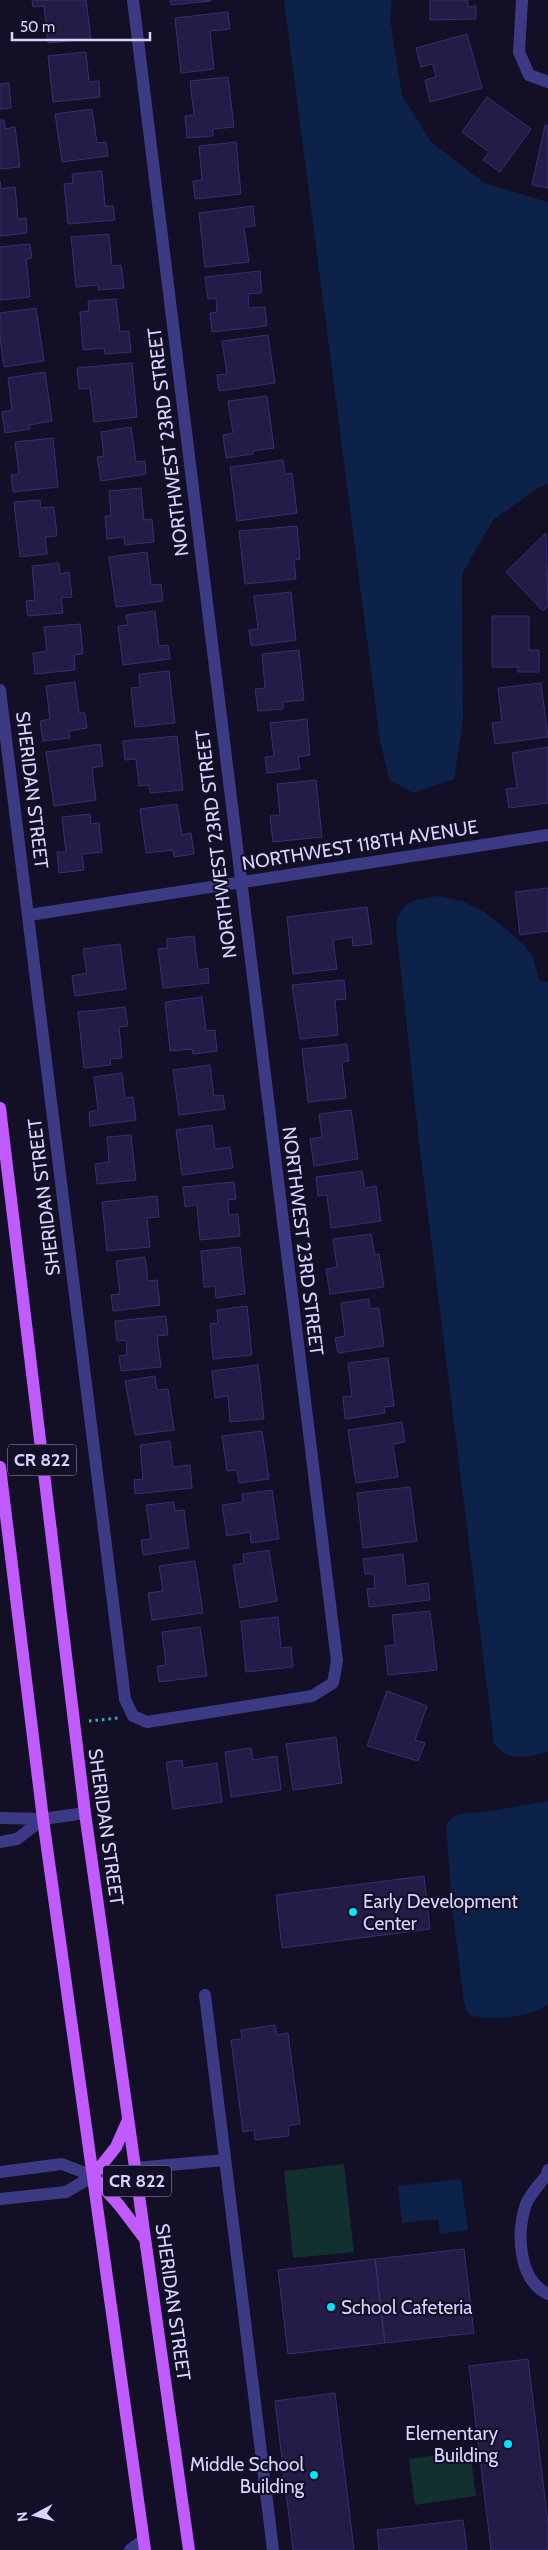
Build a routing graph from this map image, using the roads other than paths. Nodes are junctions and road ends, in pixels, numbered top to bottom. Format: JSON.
{"nodes":[{"id":1,"x":133,"y":0,"type":"edge"},
{"id":2,"x":522,"y":0,"type":"edge"},
{"id":3,"x":548,"y":82,"type":"edge"},
{"id":4,"x":0,"y":690,"type":"edge"},
{"id":5,"x":548,"y":835,"type":"edge"},
{"id":6,"x":240,"y":882,"type":"junction"},
{"id":7,"x":28,"y":915,"type":"junction"},
{"id":8,"x":0,"y":1108,"type":"edge"},
{"id":9,"x":0,"y":1467,"type":"edge"},
{"id":10,"x":133,"y":1716,"type":"joint"},
{"id":11,"x":85,"y":1813,"type":"junction"},
{"id":12,"x":0,"y":1818,"type":"edge"},
{"id":13,"x":43,"y":1818,"type":"junction"},
{"id":14,"x":0,"y":1842,"type":"edge"},
{"id":15,"x":205,"y":1996,"type":"dead end"},
{"id":16,"x":128,"y":2120,"type":"junction"},
{"id":17,"x":225,"y":2160,"type":"junction"},
{"id":18,"x":135,"y":2168,"type":"junction"},
{"id":19,"x":0,"y":2172,"type":"edge"},
{"id":20,"x":548,"y":2174,"type":"edge"},
{"id":21,"x":93,"y":2176,"type":"junction"},
{"id":22,"x":0,"y":2199,"type":"edge"},
{"id":23,"x":145,"y":2240,"type":"junction"},
{"id":24,"x":548,"y":2294,"type":"edge"},
{"id":25,"x":144,"y":2545,"type":"edge"},
{"id":26,"x":130,"y":2550,"type":"edge"},
{"id":27,"x":189,"y":2550,"type":"edge"},
{"id":28,"x":273,"y":2550,"type":"edge"}],
"edges":[{"from":1,"to":6,"type":"street","name":"NORTHWEST 23RD STREET"},
{"from":2,"to":3,"type":"street"},
{"from":4,"to":7,"type":"street","name":"SHERIDAN STREET"},
{"from":5,"to":6,"type":"street","name":"NORTHWEST 118TH AVENUE"},
{"from":6,"to":7,"type":"street","name":"NORTHWEST 118TH AVENUE"},
{"from":6,"to":10,"type":"street","name":"NORTHWEST 23RD STREET"},
{"from":7,"to":10,"type":"street","name":"SHERIDAN STREET"},
{"from":8,"to":11,"type":"main road","name":"SHERIDAN STREET","number":"CR 822"},
{"from":9,"to":13,"type":"main road","number":"CR 822"},
{"from":11,"to":13,"type":"street"},
{"from":11,"to":16,"type":"main road","name":"SHERIDAN STREET","number":"CR 822"},
{"from":12,"to":13,"type":"street"},
{"from":13,"to":14,"type":"street"},
{"from":13,"to":21,"type":"main road","number":"CR 822"},
{"from":15,"to":17,"type":"street"},
{"from":16,"to":18,"type":"main road","name":"SHERIDAN STREET","number":"CR 822"},
{"from":16,"to":21,"type":"main road"},
{"from":17,"to":18,"type":"street"},
{"from":17,"to":28,"type":"street"},
{"from":18,"to":23,"type":"main road","name":"SHERIDAN STREET","number":"CR 822"},
{"from":19,"to":21,"type":"street"},
{"from":20,"to":24,"type":"street"},
{"from":21,"to":22,"type":"street"},
{"from":21,"to":23,"type":"main road"},
{"from":21,"to":25,"type":"main road","number":"CR 822"},
{"from":23,"to":27,"type":"main road","name":"SHERIDAN STREET","number":"CR 822"},
{"from":25,"to":26,"type":"street"}]}
